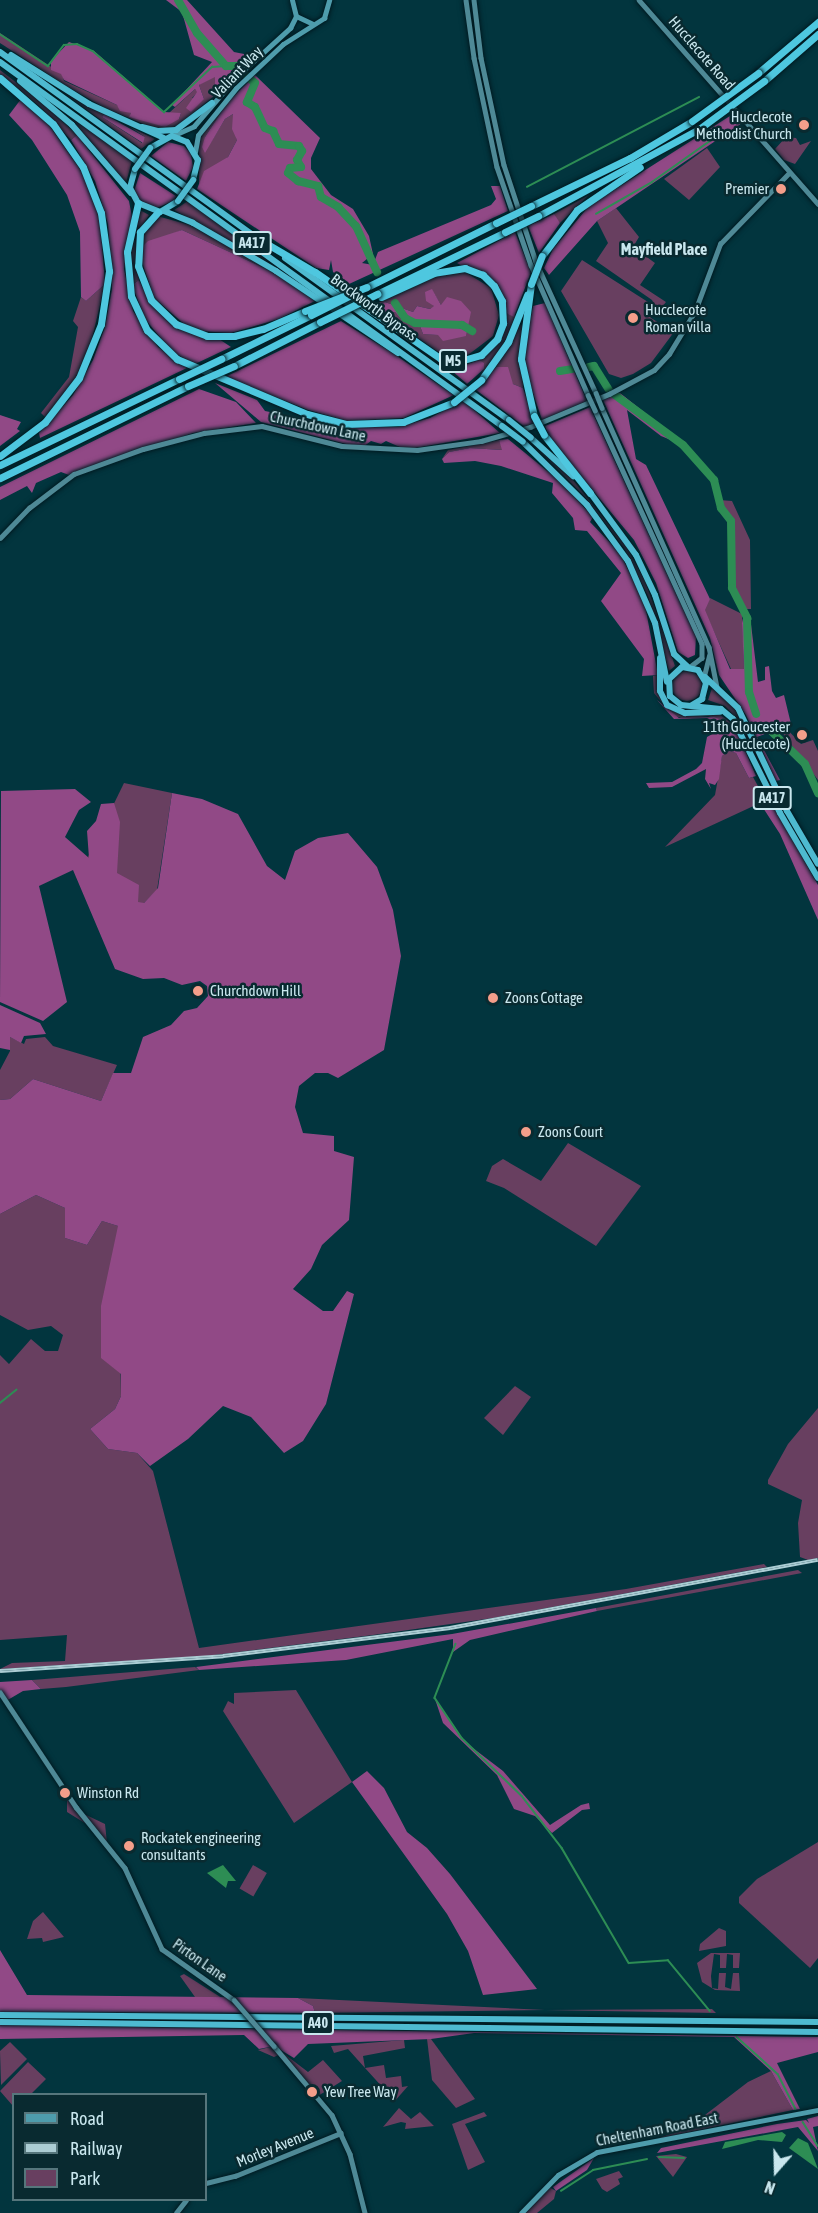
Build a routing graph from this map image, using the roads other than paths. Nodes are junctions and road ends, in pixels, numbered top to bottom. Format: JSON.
{"nodes":[{"id":1,"x":292,"y":0,"type":"edge"},
{"id":2,"x":329,"y":0,"type":"edge"},
{"id":3,"x":466,"y":0,"type":"edge"},
{"id":4,"x":474,"y":0,"type":"edge"},
{"id":5,"x":639,"y":0,"type":"edge"},
{"id":6,"x":296,"y":16,"type":"junction"},
{"id":7,"x":818,"y":22,"type":"edge"},
{"id":8,"x":313,"y":23,"type":"junction"},
{"id":9,"x":818,"y":34,"type":"edge"},
{"id":10,"x":0,"y":50,"type":"edge"},
{"id":11,"x":0,"y":63,"type":"edge"},
{"id":12,"x":0,"y":78,"type":"edge"},
{"id":13,"x":213,"y":103,"type":"junction"},
{"id":14,"x":119,"y":119,"type":"junction"},
{"id":15,"x":172,"y":136,"type":"junction"},
{"id":16,"x":164,"y":138,"type":"junction"},
{"id":17,"x":195,"y":152,"type":"junction"},
{"id":18,"x":651,"y":158,"type":"junction"},
{"id":19,"x":789,"y":173,"type":"junction"},
{"id":20,"x":131,"y":193,"type":"junction"},
{"id":21,"x":138,"y":203,"type":"junction"},
{"id":22,"x":818,"y":204,"type":"edge"},
{"id":23,"x":161,"y":212,"type":"junction"},
{"id":24,"x":257,"y":238,"type":"junction"},
{"id":25,"x":531,"y":284,"type":"junction"},
{"id":26,"x":379,"y":296,"type":"junction"},
{"id":27,"x":308,"y":313,"type":"junction"},
{"id":28,"x":447,"y":383,"type":"junction"},
{"id":29,"x":0,"y":456,"type":"edge"},
{"id":30,"x":0,"y":465,"type":"edge"},
{"id":31,"x":0,"y":478,"type":"edge"},
{"id":32,"x":590,"y":493,"type":"junction"},
{"id":33,"x":0,"y":538,"type":"edge"},
{"id":34,"x":677,"y":573,"type":"junction"},
{"id":35,"x":671,"y":576,"type":"junction"},
{"id":36,"x":660,"y":643,"type":"junction"},
{"id":37,"x":710,"y":647,"type":"junction"},
{"id":38,"x":689,"y":667,"type":"junction"},
{"id":39,"x":704,"y":676,"type":"junction"},
{"id":40,"x":668,"y":685,"type":"junction"},
{"id":41,"x":717,"y":687,"type":"junction"},
{"id":42,"x":692,"y":705,"type":"junction"},
{"id":43,"x":731,"y":716,"type":"junction"},
{"id":44,"x":818,"y":864,"type":"edge"},
{"id":45,"x":818,"y":878,"type":"edge"},
{"id":46,"x":0,"y":1692,"type":"edge"},
{"id":47,"x":0,"y":2015,"type":"edge"},
{"id":48,"x":0,"y":2022,"type":"edge"},
{"id":49,"x":818,"y":2022,"type":"edge"},
{"id":50,"x":818,"y":2032,"type":"edge"},
{"id":51,"x":818,"y":2110,"type":"edge"},
{"id":52,"x":341,"y":2133,"type":"junction"},
{"id":53,"x":207,"y":2183,"type":"edge"},
{"id":54,"x":365,"y":2213,"type":"edge"},
{"id":55,"x":521,"y":2213,"type":"edge"}],
"edges":[{"from":1,"to":6,"type":"main road"},
{"from":2,"to":8,"type":"main road","name":"Valiant Way"},
{"from":3,"to":35,"type":"street","bridge":true},
{"from":4,"to":34,"type":"street","bridge":true},
{"from":5,"to":19,"type":"street","name":"Hucclecote Road"},
{"from":6,"to":8,"type":"main road"},
{"from":6,"to":13,"type":"main road","name":"Valiant Way"},
{"from":7,"to":27,"type":"highway","bridge":true},
{"from":8,"to":17,"type":"main road","name":"Valiant Way"},
{"from":9,"to":18,"type":"highway","number":"M5","bridge":true},
{"from":10,"to":14,"type":"highway"},
{"from":10,"to":24,"type":"highway","name":"Brockworth Bypass","number":"A417"},
{"from":11,"to":20,"type":"highway"},
{"from":11,"to":28,"type":"highway","name":"Brockworth Bypass","number":"A417"},
{"from":12,"to":29,"type":"highway"},
{"from":13,"to":14,"type":"highway"},
{"from":13,"to":15,"type":"main road","name":"Valiant Way"},
{"from":14,"to":16,"type":"highway"},
{"from":15,"to":16,"type":"highway"},
{"from":15,"to":17,"type":"highway"},
{"from":16,"to":20,"type":"highway","bridge":true},
{"from":17,"to":23,"type":"highway","bridge":true},
{"from":18,"to":25,"type":"highway","number":"M5","bridge":true},
{"from":18,"to":26,"type":"highway","number":"M5","bridge":true},
{"from":19,"to":22,"type":"street","name":"Hucclecote Road"},
{"from":19,"to":33,"type":"street","name":"Churchdown Lane"},
{"from":20,"to":21,"type":"highway"},
{"from":21,"to":23,"type":"highway"},
{"from":21,"to":25,"type":"highway","number":"M5","bridge":true},
{"from":23,"to":27,"type":"highway"},
{"from":23,"to":28,"type":"highway"},
{"from":24,"to":26,"type":"highway","number":"M5"},
{"from":24,"to":32,"type":"highway","name":"Brockworth Bypass","number":"A417","bridge":true},
{"from":25,"to":32,"type":"highway","number":"M5","bridge":true},
{"from":26,"to":31,"type":"highway","number":"M5","bridge":true},
{"from":27,"to":30,"type":"highway","bridge":true},
{"from":28,"to":36,"type":"highway","name":"Brockworth Bypass","number":"A417","bridge":true},
{"from":32,"to":38,"type":"highway","name":"Brockworth Bypass","number":"A417"},
{"from":34,"to":35,"type":"street"},
{"from":34,"to":37,"type":"street"},
{"from":35,"to":38,"type":"street"},
{"from":36,"to":40,"type":"highway","name":"Brockworth Bypass","number":"A417"},
{"from":36,"to":43,"type":"highway","number":"A417"},
{"from":37,"to":39,"type":"street"},
{"from":37,"to":41,"type":"street"},
{"from":38,"to":39,"type":"highway"},
{"from":38,"to":40,"type":"highway"},
{"from":39,"to":41,"type":"highway","number":"A417"},
{"from":39,"to":42,"type":"highway"},
{"from":40,"to":42,"type":"highway"},
{"from":41,"to":44,"type":"highway","number":"A417"},
{"from":42,"to":43,"type":"highway"},
{"from":43,"to":45,"type":"highway","number":"A417"},
{"from":46,"to":52,"type":"street","name":"Pirton Lane","bridge":true},
{"from":47,"to":49,"type":"highway","number":"A40"},
{"from":48,"to":50,"type":"highway","number":"A40"},
{"from":51,"to":55,"type":"main road","name":"Cheltenham Road East"},
{"from":52,"to":53,"type":"street","name":"Morley Avenue"},
{"from":52,"to":54,"type":"street","name":"Pirton Lane"}]}
